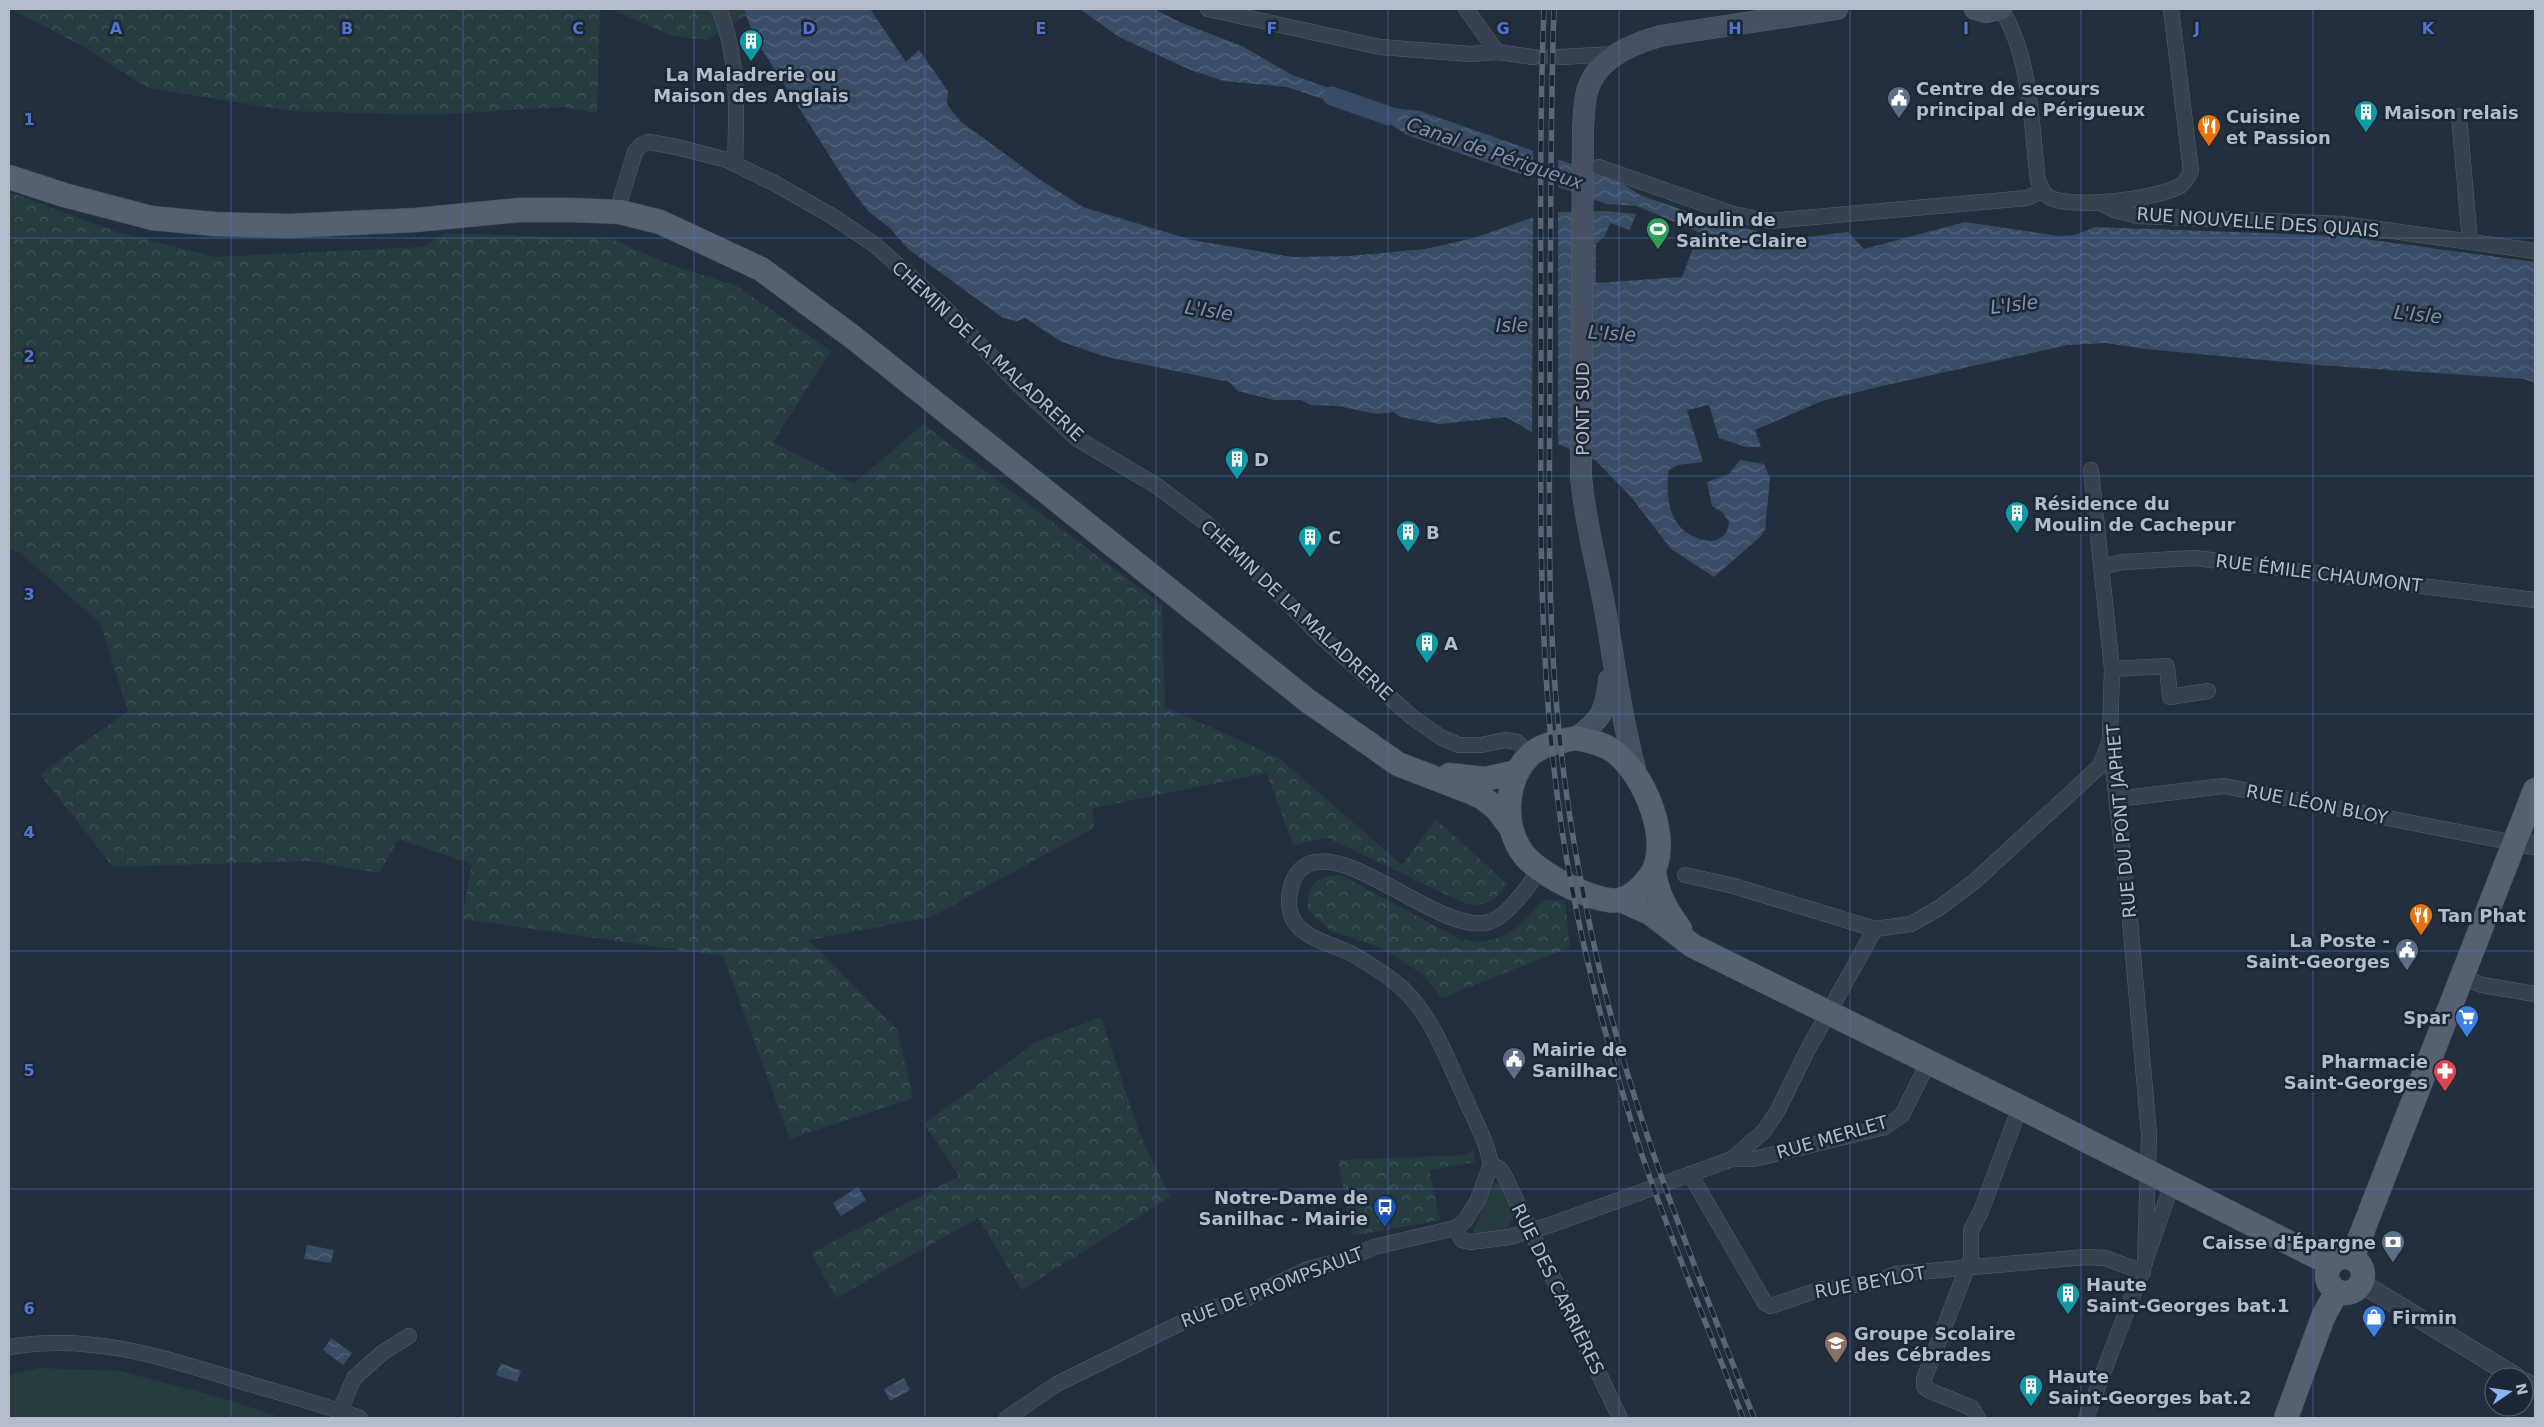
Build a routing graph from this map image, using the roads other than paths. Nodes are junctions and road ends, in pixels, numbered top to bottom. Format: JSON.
{"nodes":[{"id":1,"x":719,"y":9,"type":"edge"},
{"id":2,"x":1208,"y":9,"type":"edge"},
{"id":3,"x":1466,"y":9,"type":"edge"},
{"id":4,"x":1837,"y":9,"type":"edge"},
{"id":5,"x":1975,"y":9,"type":"edge"},
{"id":6,"x":2001,"y":9,"type":"edge"},
{"id":7,"x":2172,"y":9,"type":"edge"},
{"id":8,"x":1497,"y":52,"type":"junction"},
{"id":9,"x":1615,"y":54,"type":"junction"},
{"id":10,"x":1533,"y":57,"type":"tunnel mouth"},
{"id":11,"x":1560,"y":57,"type":"tunnel mouth"},
{"id":12,"x":2459,"y":116,"type":"dead end"},
{"id":13,"x":735,"y":164,"type":"junction"},
{"id":14,"x":1599,"y":167,"type":"dead end"},
{"id":15,"x":9,"y":177,"type":"edge"},
{"id":16,"x":2042,"y":191,"type":"junction"},
{"id":17,"x":2100,"y":203,"type":"junction"},
{"id":18,"x":620,"y":212,"type":"junction"},
{"id":19,"x":2470,"y":242,"type":"junction"},
{"id":20,"x":2535,"y":251,"type":"edge"},
{"id":21,"x":2091,"y":470,"type":"dead end"},
{"id":22,"x":2102,"y":567,"type":"junction"},
{"id":23,"x":2535,"y":600,"type":"edge"},
{"id":24,"x":1612,"y":658,"type":"junction"},
{"id":25,"x":2112,"y":669,"type":"junction"},
{"id":26,"x":2208,"y":692,"type":"dead end"},
{"id":27,"x":1576,"y":738,"type":"junction"},
{"id":28,"x":2110,"y":740,"type":"junction"},
{"id":29,"x":1398,"y":764,"type":"junction"},
{"id":30,"x":1524,"y":764,"type":"junction"},
{"id":31,"x":1636,"y":772,"type":"junction"},
{"id":32,"x":2535,"y":790,"type":"edge"},
{"id":33,"x":2117,"y":799,"type":"junction"},
{"id":34,"x":1509,"y":825,"type":"junction"},
{"id":35,"x":2525,"y":844,"type":"edge"},
{"id":36,"x":1538,"y":869,"type":"junction"},
{"id":37,"x":1654,"y":871,"type":"junction"},
{"id":38,"x":1685,"y":876,"type":"dead end"},
{"id":39,"x":1621,"y":900,"type":"junction"},
{"id":40,"x":1876,"y":929,"type":"junction"},
{"id":41,"x":1693,"y":946,"type":"junction"},
{"id":42,"x":2462,"y":977,"type":"junction"},
{"id":43,"x":2535,"y":994,"type":"edge"},
{"id":44,"x":1828,"y":1012,"type":"junction"},
{"id":45,"x":1928,"y":1062,"type":"junction"},
{"id":46,"x":2020,"y":1107,"type":"junction"},
{"id":47,"x":1732,"y":1159,"type":"junction"},
{"id":48,"x":1491,"y":1164,"type":"junction"},
{"id":49,"x":2148,"y":1172,"type":"junction"},
{"id":50,"x":1690,"y":1174,"type":"junction"},
{"id":51,"x":2172,"y":1184,"type":"junction"},
{"id":52,"x":1455,"y":1228,"type":"junction"},
{"id":53,"x":1530,"y":1232,"type":"junction"},
{"id":54,"x":2341,"y":1261,"type":"junction"},
{"id":55,"x":2144,"y":1267,"type":"junction"},
{"id":56,"x":1967,"y":1269,"type":"junction"},
{"id":57,"x":2361,"y":1283,"type":"junction"},
{"id":58,"x":2337,"y":1290,"type":"junction"},
{"id":59,"x":409,"y":1336,"type":"dead end"},
{"id":60,"x":9,"y":1347,"type":"edge"},
{"id":61,"x":2500,"y":1367,"type":"edge"},
{"id":62,"x":340,"y":1411,"type":"junction"},
{"id":63,"x":360,"y":1418,"type":"edge"},
{"id":64,"x":1007,"y":1418,"type":"edge"},
{"id":65,"x":1620,"y":1418,"type":"edge"},
{"id":66,"x":1978,"y":1418,"type":"edge"},
{"id":67,"x":2086,"y":1418,"type":"edge"},
{"id":68,"x":2286,"y":1418,"type":"edge"}],
"edges":[{"from":1,"to":13,"type":"street"},
{"from":2,"to":8,"type":"street"},
{"from":3,"to":8,"type":"street"},
{"from":4,"to":9,"type":"main road"},
{"from":5,"to":6,"type":"main road"},
{"from":6,"to":16,"type":"street"},
{"from":7,"to":17,"type":"street"},
{"from":8,"to":10,"type":"street"},
{"from":9,"to":11,"type":"street"},
{"from":9,"to":24,"type":"main road","name":"PONT SUD"},
{"from":12,"to":19,"type":"street"},
{"from":13,"to":18,"type":"street","name":"CHEMIN DE LA MALADRERIE"},
{"from":13,"to":30,"type":"street","name":"CHEMIN DE LA MALADRERIE"},
{"from":14,"to":16,"type":"street"},
{"from":15,"to":18,"type":"main road"},
{"from":16,"to":17,"type":"street"},
{"from":17,"to":19,"type":"street","name":"RUE NOUVELLE DES QUAIS"},
{"from":18,"to":29,"type":"main road"},
{"from":19,"to":20,"type":"street","name":"RUE NOUVELLE DES QUAIS"},
{"from":21,"to":22,"type":"street","name":"RUE DU PONT JAPHET"},
{"from":22,"to":23,"type":"street","name":"RUE ÉMILE CHAUMONT"},
{"from":22,"to":25,"type":"street","name":"RUE DU PONT JAPHET"},
{"from":24,"to":27,"type":"main road","name":"PONT SUD"},
{"from":24,"to":31,"type":"main road","name":"PONT SUD"},
{"from":25,"to":26,"type":"street"},
{"from":25,"to":28,"type":"street","name":"RUE DU PONT JAPHET"},
{"from":27,"to":30,"type":"main road"},
{"from":27,"to":31,"type":"main road"},
{"from":28,"to":33,"type":"street","name":"RUE DU PONT JAPHET"},
{"from":28,"to":40,"type":"street"},
{"from":29,"to":30,"type":"main road"},
{"from":29,"to":34,"type":"main road"},
{"from":30,"to":34,"type":"main road"},
{"from":31,"to":37,"type":"main road"},
{"from":32,"to":35,"type":"main road"},
{"from":33,"to":35,"type":"street","name":"RUE LÉON BLOY"},
{"from":33,"to":49,"type":"street","name":"RUE DU PONT JAPHET"},
{"from":34,"to":36,"type":"main road"},
{"from":35,"to":42,"type":"main road"},
{"from":36,"to":39,"type":"main road"},
{"from":36,"to":48,"type":"street"},
{"from":37,"to":39,"type":"main road"},
{"from":37,"to":41,"type":"main road"},
{"from":38,"to":40,"type":"street"},
{"from":39,"to":41,"type":"main road"},
{"from":40,"to":44,"type":"street"},
{"from":41,"to":44,"type":"main road"},
{"from":42,"to":43,"type":"street"},
{"from":42,"to":54,"type":"main road"},
{"from":44,"to":45,"type":"main road"},
{"from":44,"to":47,"type":"street"},
{"from":45,"to":46,"type":"main road"},
{"from":45,"to":47,"type":"street","name":"RUE MERLET"},
{"from":46,"to":49,"type":"main road"},
{"from":46,"to":56,"type":"street"},
{"from":47,"to":50,"type":"street"},
{"from":48,"to":52,"type":"street"},
{"from":48,"to":53,"type":"street","name":"RUE DES CARRIÈRES"},
{"from":49,"to":51,"type":"main road"},
{"from":49,"to":55,"type":"street"},
{"from":50,"to":53,"type":"street"},
{"from":50,"to":56,"type":"street","name":"RUE BEYLOT"},
{"from":51,"to":54,"type":"main road"},
{"from":51,"to":55,"type":"street"},
{"from":52,"to":53,"type":"street"},
{"from":52,"to":64,"type":"street","name":"RUE DE PROMPSAULT"},
{"from":53,"to":65,"type":"street","name":"RUE DES CARRIÈRES"},
{"from":54,"to":57,"type":"main road"},
{"from":54,"to":58,"type":"main road"},
{"from":55,"to":56,"type":"street","name":"RUE BEYLOT"},
{"from":55,"to":67,"type":"street"},
{"from":56,"to":66,"type":"street"},
{"from":57,"to":58,"type":"main road"},
{"from":57,"to":61,"type":"street"},
{"from":58,"to":68,"type":"main road"},
{"from":59,"to":62,"type":"street"},
{"from":60,"to":62,"type":"street"},
{"from":62,"to":63,"type":"street"}]}
